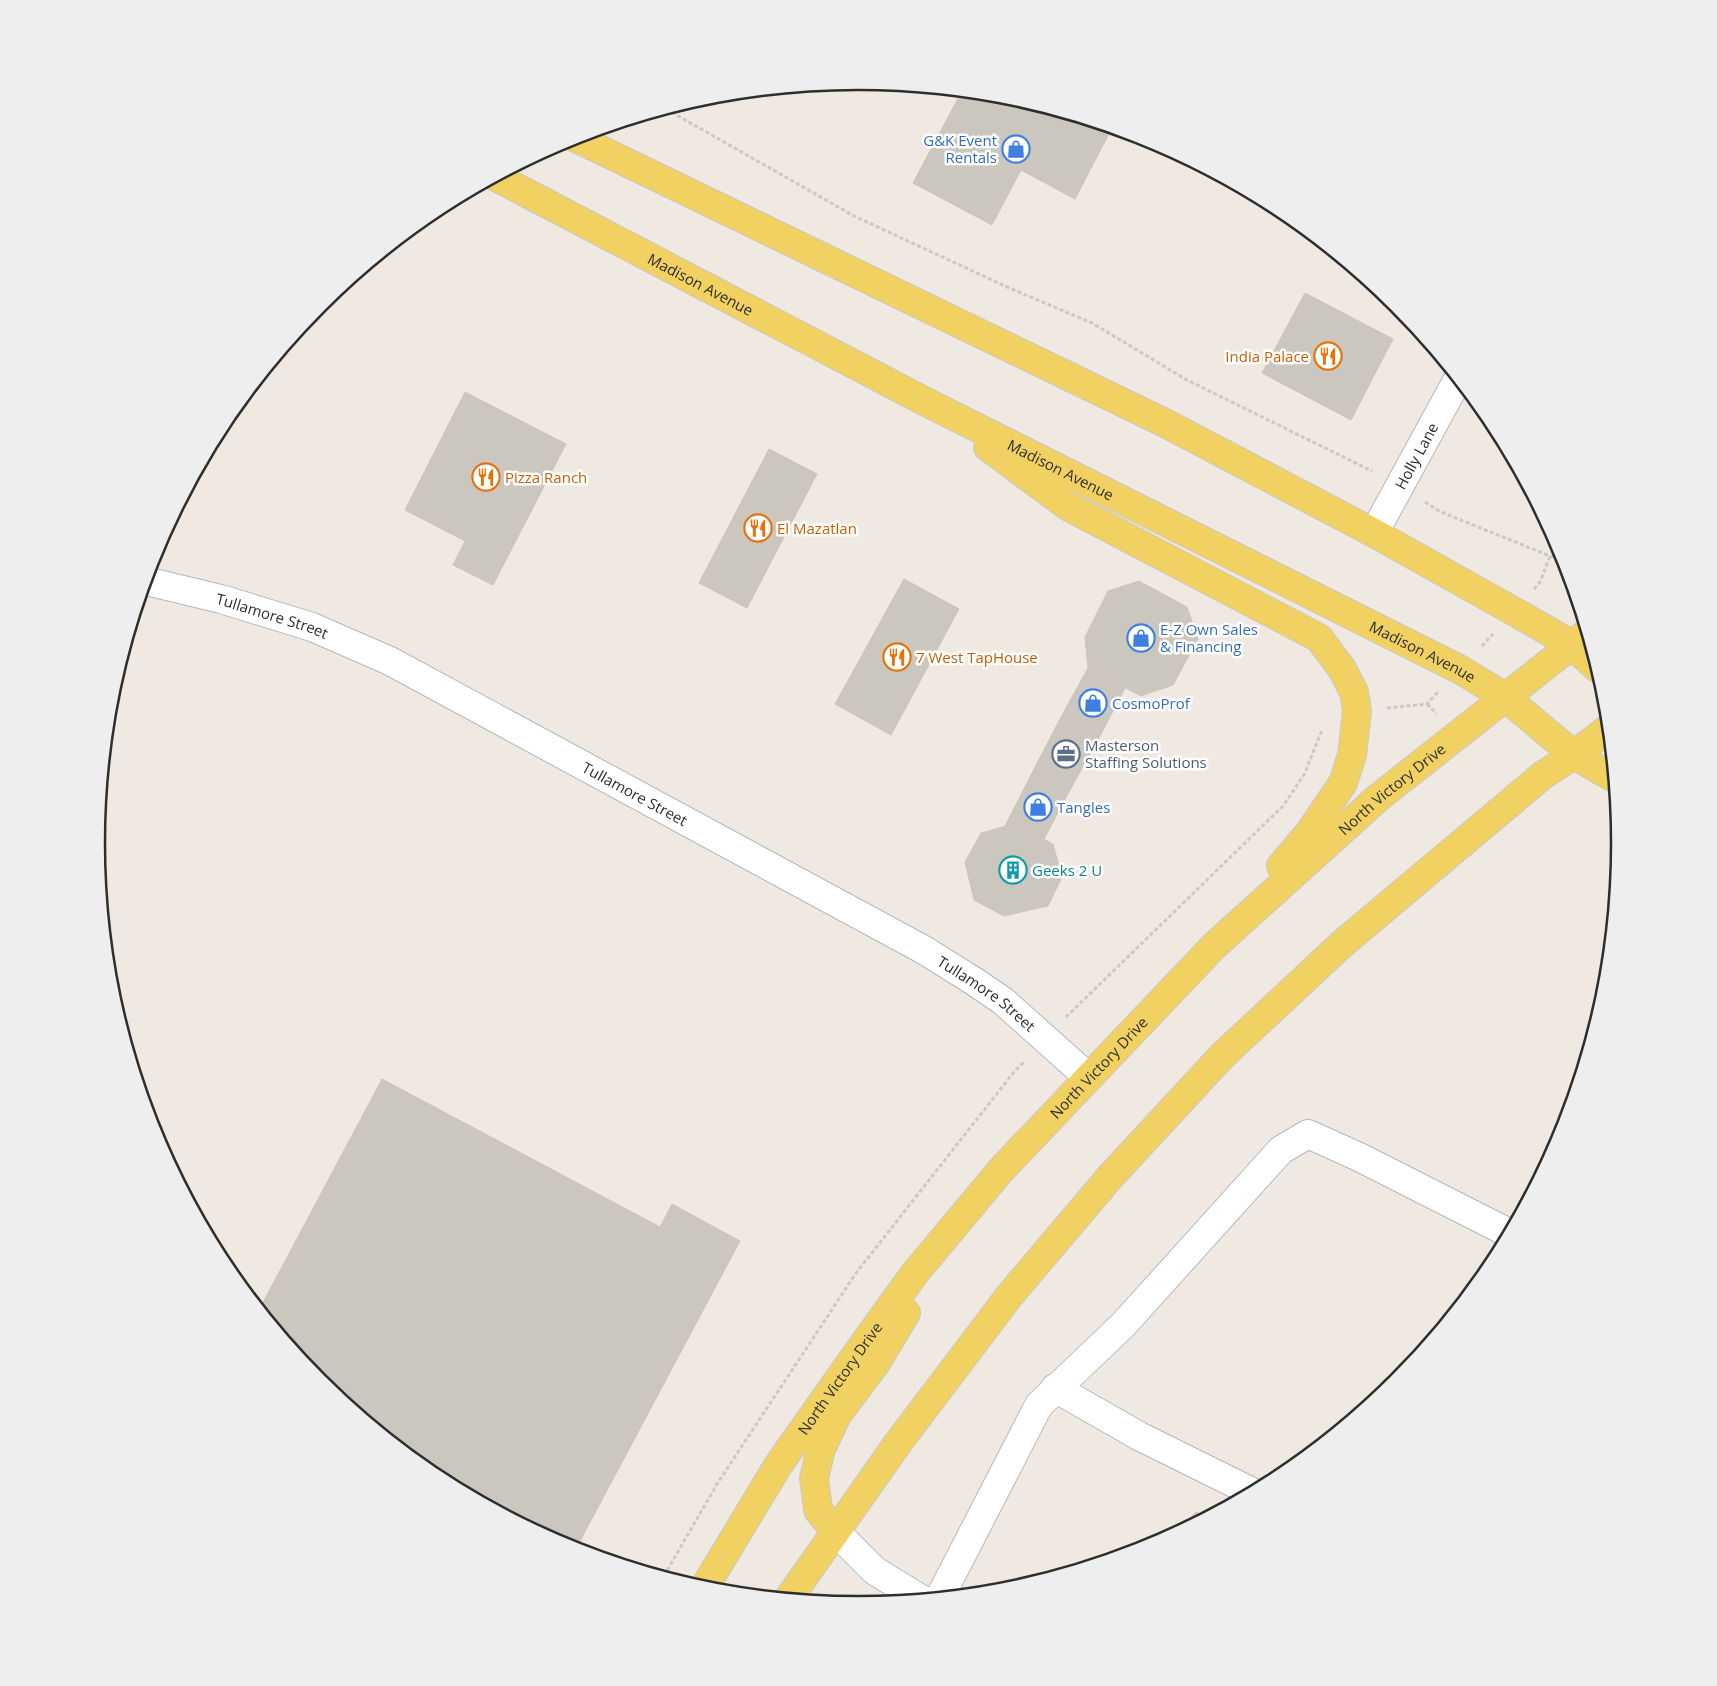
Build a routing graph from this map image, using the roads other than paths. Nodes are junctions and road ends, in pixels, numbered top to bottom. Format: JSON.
{"nodes":[{"id":1,"x":584,"y":142,"type":"edge"},
{"id":2,"x":502,"y":180,"type":"edge"},
{"id":3,"x":1455,"y":384,"type":"edge"},
{"id":4,"x":926,"y":402,"type":"junction"},
{"id":5,"x":1374,"y":533,"type":"junction"},
{"id":6,"x":152,"y":582,"type":"edge"},
{"id":7,"x":1579,"y":639,"type":"edge"},
{"id":8,"x":1587,"y":651,"type":"edge"},
{"id":9,"x":1505,"y":697,"type":"junction"},
{"id":10,"x":1603,"y":733,"type":"edge"},
{"id":11,"x":1574,"y":755,"type":"junction"},
{"id":12,"x":1608,"y":775,"type":"edge"},
{"id":13,"x":1214,"y":946,"type":"junction"},
{"id":14,"x":1088,"y":1078,"type":"junction"},
{"id":15,"x":969,"y":1208,"type":"junction"},
{"id":16,"x":1504,"y":1231,"type":"edge"},
{"id":17,"x":1055,"y":1388,"type":"junction"},
{"id":18,"x":1245,"y":1489,"type":"edge"},
{"id":19,"x":835,"y":1531,"type":"junction"},
{"id":20,"x":708,"y":1581,"type":"edge"},
{"id":21,"x":943,"y":1591,"type":"edge"},
{"id":22,"x":793,"y":1593,"type":"edge"},
{"id":23,"x":912,"y":1594,"type":"edge"}],
"edges":[{"from":1,"to":5,"type":"main road"},
{"from":2,"to":4,"type":"main road","name":"Madison Avenue"},
{"from":3,"to":5,"type":"street","name":"Holly Lane"},
{"from":4,"to":9,"type":"main road","name":"Madison Avenue"},
{"from":4,"to":13,"type":"main road"},
{"from":5,"to":7,"type":"main road"},
{"from":6,"to":14,"type":"street","name":"Tullamore Street"},
{"from":7,"to":8,"type":"main road"},
{"from":7,"to":9,"type":"main road","name":"North Victory Drive"},
{"from":9,"to":11,"type":"main road","name":"Madison Avenue"},
{"from":9,"to":13,"type":"main road","name":"North Victory Drive"},
{"from":10,"to":11,"type":"main road"},
{"from":11,"to":12,"type":"main road","name":"Madison Avenue"},
{"from":11,"to":19,"type":"main road"},
{"from":13,"to":14,"type":"main road","name":"North Victory Drive"},
{"from":14,"to":15,"type":"main road","name":"North Victory Drive"},
{"from":15,"to":19,"type":"main road"},
{"from":15,"to":20,"type":"main road","name":"North Victory Drive"},
{"from":16,"to":17,"type":"street"},
{"from":17,"to":18,"type":"street"},
{"from":17,"to":21,"type":"street"},
{"from":19,"to":22,"type":"main road"},
{"from":19,"to":23,"type":"street"}]}
